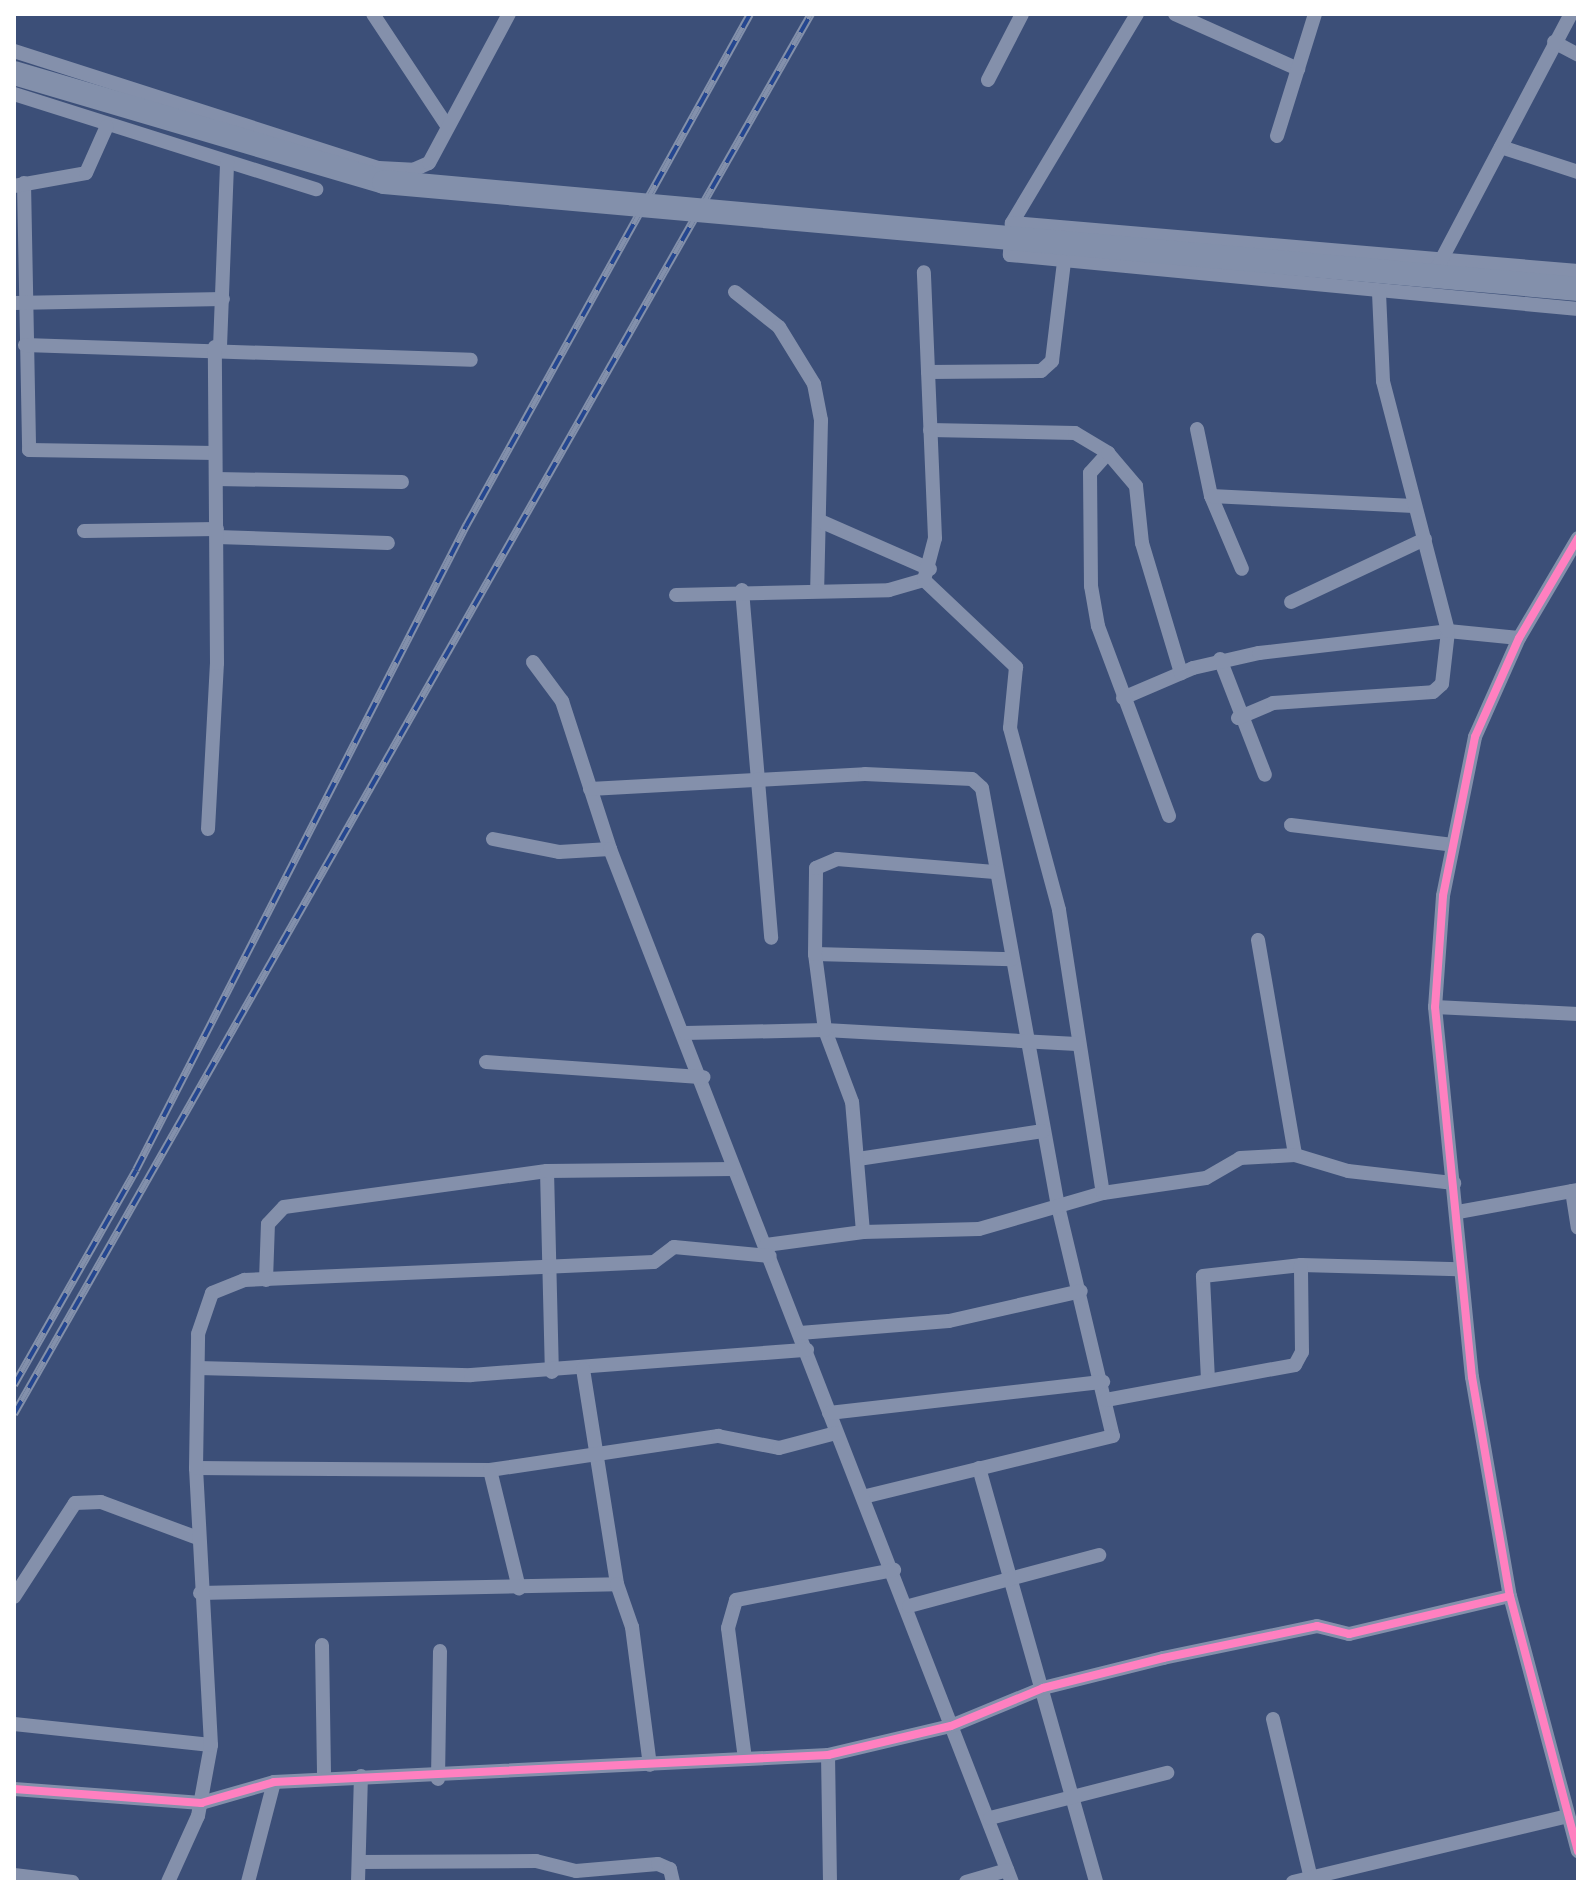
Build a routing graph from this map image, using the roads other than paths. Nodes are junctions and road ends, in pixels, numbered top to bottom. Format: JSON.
{"nodes":[{"id":1,"x":373,"y":14,"type":"edge"},
{"id":2,"x":509,"y":14,"type":"edge"},
{"id":3,"x":1022,"y":14,"type":"edge"},
{"id":4,"x":1137,"y":14,"type":"edge"},
{"id":5,"x":1175,"y":14,"type":"edge"},
{"id":6,"x":1315,"y":14,"type":"edge"},
{"id":7,"x":1571,"y":14,"type":"edge"},
{"id":8,"x":1554,"y":42,"type":"junction"},
{"id":9,"x":14,"y":51,"type":"edge"},
{"id":10,"x":1578,"y":55,"type":"edge"},
{"id":11,"x":1298,"y":69,"type":"junction"},
{"id":12,"x":14,"y":73,"type":"edge"},
{"id":13,"x":988,"y":80,"type":"dead end"},
{"id":14,"x":14,"y":94,"type":"edge"},
{"id":15,"x":107,"y":126,"type":"junction"},
{"id":16,"x":447,"y":126,"type":"junction"},
{"id":17,"x":1277,"y":136,"type":"dead end"},
{"id":18,"x":1501,"y":147,"type":"junction"},
{"id":19,"x":227,"y":162,"type":"junction"},
{"id":20,"x":1578,"y":172,"type":"edge"},
{"id":21,"x":19,"y":185,"type":"edge"},
{"id":22,"x":316,"y":189,"type":"dead end"},
{"id":23,"x":1012,"y":223,"type":"junction"},
{"id":24,"x":1439,"y":261,"type":"junction"},
{"id":25,"x":1064,"y":262,"type":"junction"},
{"id":26,"x":1578,"y":271,"type":"edge"},
{"id":27,"x":924,"y":272,"type":"dead end"},
{"id":28,"x":1578,"y":289,"type":"edge"},
{"id":29,"x":735,"y":292,"type":"dead end"},
{"id":30,"x":1379,"y":292,"type":"junction"},
{"id":31,"x":1431,"y":296,"type":"junction"},
{"id":32,"x":223,"y":299,"type":"junction"},
{"id":33,"x":20,"y":302,"type":"edge"},
{"id":34,"x":1578,"y":309,"type":"edge"},
{"id":35,"x":25,"y":345,"type":"junction"},
{"id":36,"x":218,"y":347,"type":"junction"},
{"id":37,"x":471,"y":360,"type":"dead end"},
{"id":38,"x":928,"y":372,"type":"junction"},
{"id":39,"x":1197,"y":429,"type":"dead end"},
{"id":40,"x":930,"y":430,"type":"junction"},
{"id":41,"x":215,"y":453,"type":"junction"},
{"id":42,"x":1108,"y":453,"type":"junction"},
{"id":43,"x":216,"y":479,"type":"junction"},
{"id":44,"x":402,"y":482,"type":"dead end"},
{"id":45,"x":1211,"y":496,"type":"junction"},
{"id":46,"x":1414,"y":506,"type":"junction"},
{"id":47,"x":820,"y":521,"type":"junction"},
{"id":48,"x":84,"y":531,"type":"dead end"},
{"id":49,"x":217,"y":533,"type":"junction"},
{"id":50,"x":1578,"y":538,"type":"edge"},
{"id":51,"x":1425,"y":539,"type":"junction"},
{"id":52,"x":388,"y":543,"type":"dead end"},
{"id":53,"x":1242,"y":569,"type":"dead end"},
{"id":54,"x":927,"y":574,"type":"junction"},
{"id":55,"x":742,"y":590,"type":"junction"},
{"id":56,"x":817,"y":590,"type":"junction"},
{"id":57,"x":676,"y":595,"type":"dead end"},
{"id":58,"x":1291,"y":602,"type":"dead end"},
{"id":59,"x":1448,"y":631,"type":"junction"},
{"id":60,"x":1519,"y":638,"type":"junction"},
{"id":61,"x":1220,"y":659,"type":"junction"},
{"id":62,"x":533,"y":662,"type":"dead end"},
{"id":63,"x":1181,"y":673,"type":"junction"},
{"id":64,"x":1123,"y":698,"type":"junction"},
{"id":65,"x":1238,"y":718,"type":"junction"},
{"id":66,"x":1265,"y":775,"type":"dead end"},
{"id":67,"x":758,"y":781,"type":"junction"},
{"id":68,"x":590,"y":789,"type":"junction"},
{"id":69,"x":1169,"y":816,"type":"dead end"},
{"id":70,"x":1291,"y":825,"type":"dead end"},
{"id":71,"x":208,"y":829,"type":"dead end"},
{"id":72,"x":493,"y":839,"type":"dead end"},
{"id":73,"x":1453,"y":845,"type":"junction"},
{"id":74,"x":610,"y":849,"type":"junction"},
{"id":75,"x":994,"y":872,"type":"junction"},
{"id":76,"x":771,"y":938,"type":"dead end"},
{"id":77,"x":1258,"y":940,"type":"dead end"},
{"id":78,"x":815,"y":954,"type":"junction"},
{"id":79,"x":1012,"y":959,"type":"junction"},
{"id":80,"x":1435,"y":1007,"type":"junction"},
{"id":81,"x":1578,"y":1014,"type":"edge"},
{"id":82,"x":825,"y":1030,"type":"junction"},
{"id":83,"x":685,"y":1033,"type":"junction"},
{"id":84,"x":1031,"y":1041,"type":"junction"},
{"id":85,"x":1077,"y":1044,"type":"junction"},
{"id":86,"x":486,"y":1062,"type":"dead end"},
{"id":87,"x":703,"y":1077,"type":"junction"},
{"id":88,"x":1043,"y":1131,"type":"junction"},
{"id":89,"x":1295,"y":1155,"type":"junction"},
{"id":90,"x":858,"y":1159,"type":"junction"},
{"id":91,"x":733,"y":1169,"type":"junction"},
{"id":92,"x":547,"y":1171,"type":"junction"},
{"id":93,"x":1454,"y":1183,"type":"junction"},
{"id":94,"x":1575,"y":1191,"type":"edge"},
{"id":95,"x":1103,"y":1193,"type":"junction"},
{"id":96,"x":1058,"y":1206,"type":"junction"},
{"id":97,"x":1458,"y":1212,"type":"junction"},
{"id":98,"x":1578,"y":1228,"type":"edge"},
{"id":99,"x":863,"y":1232,"type":"junction"},
{"id":100,"x":768,"y":1251,"type":"junction"},
{"id":101,"x":550,"y":1264,"type":"junction"},
{"id":102,"x":1301,"y":1265,"type":"junction"},
{"id":103,"x":1459,"y":1269,"type":"junction"},
{"id":104,"x":266,"y":1280,"type":"junction"},
{"id":105,"x":1081,"y":1291,"type":"junction"},
{"id":106,"x":800,"y":1333,"type":"junction"},
{"id":107,"x":807,"y":1350,"type":"junction"},
{"id":108,"x":198,"y":1368,"type":"junction"},
{"id":109,"x":583,"y":1369,"type":"junction"},
{"id":110,"x":552,"y":1372,"type":"junction"},
{"id":111,"x":1208,"y":1380,"type":"junction"},
{"id":112,"x":1103,"y":1382,"type":"junction"},
{"id":113,"x":1106,"y":1400,"type":"junction"},
{"id":114,"x":829,"y":1413,"type":"junction"},
{"id":115,"x":836,"y":1433,"type":"junction"},
{"id":116,"x":595,"y":1459,"type":"junction"},
{"id":117,"x":196,"y":1468,"type":"junction"},
{"id":118,"x":979,"y":1468,"type":"junction"},
{"id":119,"x":490,"y":1470,"type":"junction"},
{"id":120,"x":863,"y":1497,"type":"junction"},
{"id":121,"x":198,"y":1538,"type":"junction"},
{"id":122,"x":1099,"y":1555,"type":"dead end"},
{"id":123,"x":894,"y":1570,"type":"junction"},
{"id":124,"x":1011,"y":1576,"type":"junction"},
{"id":125,"x":617,"y":1584,"type":"junction"},
{"id":126,"x":519,"y":1588,"type":"junction"},
{"id":127,"x":200,"y":1593,"type":"junction"},
{"id":128,"x":1510,"y":1596,"type":"junction"},
{"id":129,"x":14,"y":1597,"type":"edge"},
{"id":130,"x":909,"y":1606,"type":"junction"},
{"id":131,"x":322,"y":1645,"type":"dead end"},
{"id":132,"x":440,"y":1651,"type":"dead end"},
{"id":133,"x":1043,"y":1688,"type":"junction"},
{"id":134,"x":1273,"y":1719,"type":"dead end"},
{"id":135,"x":960,"y":1722,"type":"junction"},
{"id":136,"x":14,"y":1724,"type":"edge"},
{"id":137,"x":211,"y":1745,"type":"junction"},
{"id":138,"x":828,"y":1755,"type":"junction"},
{"id":139,"x":745,"y":1759,"type":"junction"},
{"id":140,"x":650,"y":1765,"type":"junction"},
{"id":141,"x":1167,"y":1773,"type":"dead end"},
{"id":142,"x":361,"y":1776,"type":"junction"},
{"id":143,"x":324,"y":1779,"type":"junction"},
{"id":144,"x":438,"y":1779,"type":"junction"},
{"id":145,"x":274,"y":1782,"type":"junction"},
{"id":146,"x":14,"y":1789,"type":"edge"},
{"id":147,"x":1074,"y":1793,"type":"junction"},
{"id":148,"x":201,"y":1803,"type":"junction"},
{"id":149,"x":1564,"y":1817,"type":"junction"},
{"id":150,"x":990,"y":1818,"type":"junction"},
{"id":151,"x":1578,"y":1851,"type":"edge"},
{"id":152,"x":359,"y":1862,"type":"junction"},
{"id":153,"x":14,"y":1875,"type":"edge"},
{"id":154,"x":1010,"y":1876,"type":"edge"},
{"id":155,"x":1311,"y":1878,"type":"junction"},
{"id":156,"x":73,"y":1882,"type":"edge"},
{"id":157,"x":168,"y":1882,"type":"edge"},
{"id":158,"x":248,"y":1882,"type":"edge"},
{"id":159,"x":358,"y":1882,"type":"edge"},
{"id":160,"x":673,"y":1882,"type":"edge"},
{"id":161,"x":830,"y":1882,"type":"edge"},
{"id":162,"x":966,"y":1882,"type":"edge"},
{"id":163,"x":1096,"y":1882,"type":"edge"},
{"id":164,"x":1293,"y":1882,"type":"edge"}],
"edges":[{"from":1,"to":16,"type":"street"},
{"from":2,"to":16,"type":"street"},
{"from":3,"to":13,"type":"street"},
{"from":4,"to":23,"type":"street"},
{"from":5,"to":11,"type":"street"},
{"from":6,"to":11,"type":"street"},
{"from":7,"to":8,"type":"street"},
{"from":8,"to":10,"type":"street"},
{"from":8,"to":18,"type":"street"},
{"from":9,"to":16,"type":"street"},
{"from":11,"to":17,"type":"street"},
{"from":12,"to":28,"type":"main road","bridge":true},
{"from":14,"to":15,"type":"street"},
{"from":15,"to":19,"type":"street"},
{"from":15,"to":21,"type":"street"},
{"from":18,"to":20,"type":"street"},
{"from":18,"to":24,"type":"street"},
{"from":19,"to":22,"type":"street"},
{"from":19,"to":32,"type":"street"},
{"from":21,"to":33,"type":"street"},
{"from":23,"to":24,"type":"street"},
{"from":23,"to":25,"type":"street"},
{"from":24,"to":26,"type":"street"},
{"from":24,"to":31,"type":"street"},
{"from":25,"to":30,"type":"street"},
{"from":25,"to":38,"type":"street"},
{"from":27,"to":38,"type":"street"},
{"from":29,"to":47,"type":"street"},
{"from":30,"to":31,"type":"street"},
{"from":30,"to":46,"type":"street"},
{"from":31,"to":34,"type":"street"},
{"from":32,"to":33,"type":"street"},
{"from":32,"to":36,"type":"street"},
{"from":33,"to":35,"type":"street"},
{"from":35,"to":36,"type":"street"},
{"from":35,"to":41,"type":"street"},
{"from":36,"to":37,"type":"street"},
{"from":36,"to":41,"type":"street"},
{"from":38,"to":40,"type":"street"},
{"from":39,"to":45,"type":"street"},
{"from":40,"to":42,"type":"street"},
{"from":40,"to":54,"type":"street"},
{"from":41,"to":43,"type":"street"},
{"from":42,"to":63,"type":"street"},
{"from":42,"to":64,"type":"street"},
{"from":43,"to":44,"type":"street"},
{"from":43,"to":49,"type":"street"},
{"from":45,"to":46,"type":"street"},
{"from":45,"to":53,"type":"street"},
{"from":46,"to":51,"type":"street"},
{"from":47,"to":54,"type":"street"},
{"from":47,"to":56,"type":"street"},
{"from":48,"to":49,"type":"street"},
{"from":49,"to":52,"type":"street"},
{"from":49,"to":71,"type":"street"},
{"from":50,"to":60,"type":"street"},
{"from":51,"to":58,"type":"street"},
{"from":51,"to":59,"type":"street"},
{"from":54,"to":56,"type":"street"},
{"from":54,"to":85,"type":"street"},
{"from":55,"to":56,"type":"street"},
{"from":55,"to":57,"type":"street"},
{"from":55,"to":67,"type":"street"},
{"from":59,"to":60,"type":"street"},
{"from":59,"to":61,"type":"street"},
{"from":59,"to":65,"type":"street"},
{"from":60,"to":73,"type":"street"},
{"from":61,"to":63,"type":"street"},
{"from":61,"to":65,"type":"street"},
{"from":62,"to":68,"type":"street"},
{"from":63,"to":64,"type":"street"},
{"from":64,"to":69,"type":"street"},
{"from":65,"to":66,"type":"street"},
{"from":67,"to":68,"type":"street"},
{"from":67,"to":75,"type":"street"},
{"from":67,"to":76,"type":"street"},
{"from":68,"to":74,"type":"street"},
{"from":70,"to":73,"type":"street"},
{"from":72,"to":74,"type":"street"},
{"from":73,"to":80,"type":"street"},
{"from":74,"to":83,"type":"street"},
{"from":75,"to":78,"type":"street"},
{"from":75,"to":79,"type":"street"},
{"from":77,"to":89,"type":"street"},
{"from":78,"to":79,"type":"street"},
{"from":78,"to":82,"type":"street"},
{"from":79,"to":84,"type":"street"},
{"from":80,"to":81,"type":"street"},
{"from":80,"to":93,"type":"street"},
{"from":82,"to":83,"type":"street"},
{"from":82,"to":84,"type":"street"},
{"from":82,"to":90,"type":"street"},
{"from":83,"to":87,"type":"street"},
{"from":84,"to":85,"type":"street"},
{"from":84,"to":88,"type":"street"},
{"from":85,"to":95,"type":"street"},
{"from":86,"to":87,"type":"street"},
{"from":87,"to":91,"type":"street"},
{"from":88,"to":90,"type":"street"},
{"from":88,"to":96,"type":"street"},
{"from":89,"to":93,"type":"street"},
{"from":89,"to":95,"type":"street"},
{"from":90,"to":99,"type":"street"},
{"from":91,"to":92,"type":"street"},
{"from":91,"to":100,"type":"street"},
{"from":92,"to":101,"type":"street"},
{"from":92,"to":104,"type":"street"},
{"from":93,"to":97,"type":"street"},
{"from":94,"to":97,"type":"street"},
{"from":94,"to":98,"type":"street"},
{"from":95,"to":96,"type":"street"},
{"from":96,"to":99,"type":"street"},
{"from":96,"to":105,"type":"street"},
{"from":97,"to":103,"type":"street"},
{"from":99,"to":100,"type":"street"},
{"from":100,"to":101,"type":"street"},
{"from":100,"to":106,"type":"street"},
{"from":101,"to":104,"type":"street"},
{"from":101,"to":110,"type":"street"},
{"from":102,"to":103,"type":"street"},
{"from":102,"to":111,"type":"street"},
{"from":102,"to":111,"type":"street"},
{"from":103,"to":128,"type":"street"},
{"from":104,"to":108,"type":"street"},
{"from":105,"to":106,"type":"street"},
{"from":105,"to":112,"type":"street"},
{"from":106,"to":107,"type":"street"},
{"from":107,"to":109,"type":"street"},
{"from":107,"to":114,"type":"street"},
{"from":108,"to":110,"type":"street"},
{"from":108,"to":117,"type":"street"},
{"from":109,"to":110,"type":"street"},
{"from":109,"to":116,"type":"street"},
{"from":111,"to":113,"type":"street"},
{"from":112,"to":113,"type":"street"},
{"from":112,"to":114,"type":"street"},
{"from":113,"to":118,"type":"street"},
{"from":114,"to":115,"type":"street"},
{"from":115,"to":116,"type":"street"},
{"from":115,"to":120,"type":"street"},
{"from":116,"to":119,"type":"street"},
{"from":116,"to":125,"type":"street"},
{"from":117,"to":119,"type":"street"},
{"from":117,"to":121,"type":"street"},
{"from":118,"to":120,"type":"street"},
{"from":118,"to":124,"type":"street"},
{"from":119,"to":126,"type":"street"},
{"from":120,"to":123,"type":"street"},
{"from":121,"to":127,"type":"street"},
{"from":121,"to":129,"type":"street"},
{"from":122,"to":124,"type":"street"},
{"from":123,"to":130,"type":"street"},
{"from":123,"to":139,"type":"street"},
{"from":124,"to":130,"type":"street"},
{"from":124,"to":133,"type":"street"},
{"from":125,"to":126,"type":"street"},
{"from":125,"to":140,"type":"street"},
{"from":126,"to":127,"type":"street"},
{"from":127,"to":137,"type":"street"},
{"from":128,"to":133,"type":"street"},
{"from":128,"to":149,"type":"street"},
{"from":130,"to":135,"type":"street"},
{"from":131,"to":143,"type":"street"},
{"from":132,"to":144,"type":"street"},
{"from":133,"to":135,"type":"street"},
{"from":133,"to":147,"type":"street"},
{"from":134,"to":155,"type":"street"},
{"from":135,"to":138,"type":"street"},
{"from":135,"to":150,"type":"street"},
{"from":136,"to":137,"type":"street"},
{"from":137,"to":148,"type":"street"},
{"from":138,"to":139,"type":"street"},
{"from":138,"to":161,"type":"street"},
{"from":139,"to":140,"type":"street"},
{"from":140,"to":144,"type":"street"},
{"from":141,"to":147,"type":"street"},
{"from":142,"to":143,"type":"street"},
{"from":142,"to":144,"type":"street"},
{"from":142,"to":152,"type":"street"},
{"from":143,"to":145,"type":"street"},
{"from":145,"to":148,"type":"street"},
{"from":145,"to":158,"type":"street"},
{"from":146,"to":148,"type":"street"},
{"from":147,"to":150,"type":"street"},
{"from":147,"to":163,"type":"street"},
{"from":148,"to":157,"type":"street"},
{"from":149,"to":151,"type":"street"},
{"from":149,"to":155,"type":"street"},
{"from":150,"to":154,"type":"street"},
{"from":152,"to":159,"type":"street"},
{"from":152,"to":160,"type":"street"},
{"from":153,"to":156,"type":"street"},
{"from":154,"to":162,"type":"street"},
{"from":155,"to":164,"type":"street"}]}
